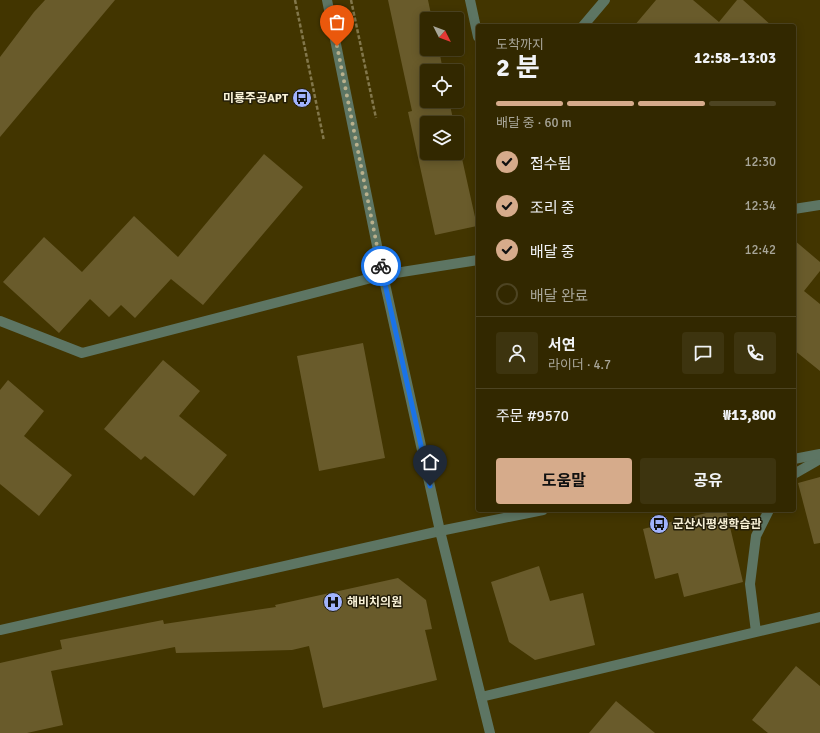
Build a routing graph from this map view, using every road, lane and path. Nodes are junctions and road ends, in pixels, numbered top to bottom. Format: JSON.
{"nodes":[{"id":1,"x":295,"y":0,"type":"edge"},
{"id":2,"x":327,"y":0,"type":"edge"},
{"id":3,"x":351,"y":0,"type":"edge"},
{"id":4,"x":470,"y":0,"type":"edge"},
{"id":5,"x":605,"y":0,"type":"edge"},
{"id":6,"x":585,"y":24,"type":"edge"},
{"id":7,"x":476,"y":28,"type":"edge"},
{"id":8,"x":376,"y":118,"type":"dead end"},
{"id":9,"x":324,"y":141,"type":"dead end"},
{"id":10,"x":820,"y":205,"type":"edge"},
{"id":11,"x":796,"y":209,"type":"edge"},
{"id":12,"x":476,"y":260,"type":"edge"},
{"id":13,"x":383,"y":276,"type":"junction"},
{"id":14,"x":0,"y":321,"type":"edge"},
{"id":15,"x":820,"y":454,"type":"edge"},
{"id":16,"x":796,"y":459,"type":"edge"},
{"id":17,"x":820,"y":459,"type":"edge"},
{"id":18,"x":796,"y":473,"type":"edge"},
{"id":19,"x":533,"y":512,"type":"edge"},
{"id":20,"x":768,"y":512,"type":"edge"},
{"id":21,"x":440,"y":531,"type":"junction"},
{"id":22,"x":820,"y":617,"type":"edge"},
{"id":23,"x":0,"y":630,"type":"edge"},
{"id":24,"x":756,"y":632,"type":"junction"},
{"id":25,"x":481,"y":697,"type":"junction"},
{"id":26,"x":490,"y":733,"type":"edge"}],
"edges":[{"from":1,"to":9,"type":"path"},
{"from":2,"to":13,"type":"street"},
{"from":3,"to":8,"type":"path"},
{"from":4,"to":7,"type":"street"},
{"from":5,"to":6,"type":"street"},
{"from":10,"to":11,"type":"street"},
{"from":12,"to":13,"type":"street"},
{"from":13,"to":14,"type":"street"},
{"from":13,"to":21,"type":"street"},
{"from":15,"to":16,"type":"street"},
{"from":17,"to":18,"type":"street"},
{"from":19,"to":21,"type":"street"},
{"from":20,"to":24,"type":"street"},
{"from":21,"to":23,"type":"street"},
{"from":21,"to":25,"type":"street"},
{"from":22,"to":24,"type":"street"},
{"from":24,"to":25,"type":"street"},
{"from":25,"to":26,"type":"street"}]}
